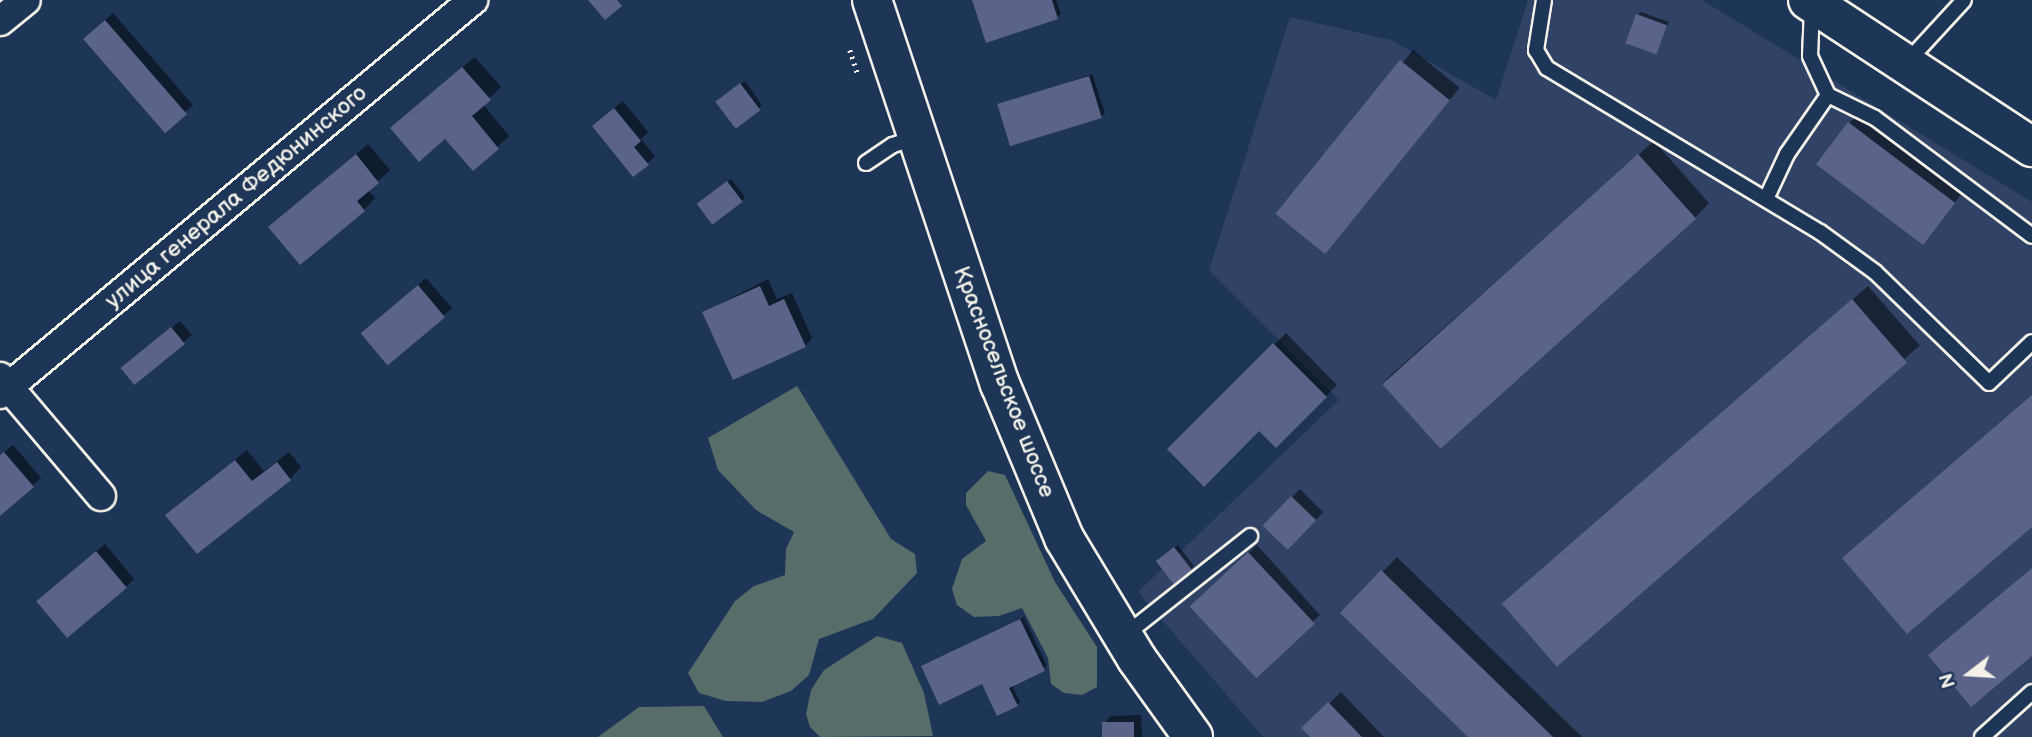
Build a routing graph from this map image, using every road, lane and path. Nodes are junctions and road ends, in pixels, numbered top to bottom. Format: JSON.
{"nodes":[{"id":1,"x":26,"y":0,"type":"edge"},
{"id":2,"x":473,"y":0,"type":"edge"},
{"id":3,"x":872,"y":0,"type":"edge"},
{"id":4,"x":1544,"y":0,"type":"edge"},
{"id":5,"x":1964,"y":0,"type":"edge"},
{"id":6,"x":1810,"y":1,"type":"edge"},
{"id":7,"x":0,"y":21,"type":"edge"},
{"id":8,"x":1907,"y":62,"type":"junction"},
{"id":9,"x":1828,"y":95,"type":"junction"},
{"id":10,"x":915,"y":138,"type":"junction"},
{"id":11,"x":2032,"y":147,"type":"edge"},
{"id":12,"x":866,"y":163,"type":"dead end"},
{"id":13,"x":1766,"y":200,"type":"junction"},
{"id":14,"x":2032,"y":236,"type":"edge"},
{"id":15,"x":2032,"y":342,"type":"edge"},
{"id":16,"x":3,"y":386,"type":"edge"},
{"id":17,"x":101,"y":496,"type":"dead end"},
{"id":18,"x":1250,"y":536,"type":"dead end"},
{"id":19,"x":1123,"y":637,"type":"junction"},
{"id":20,"x":2032,"y":692,"type":"edge"},
{"id":21,"x":1193,"y":737,"type":"edge"},
{"id":22,"x":1982,"y":737,"type":"edge"}],
"edges":[{"from":1,"to":7,"type":"street"},
{"from":2,"to":16,"type":"street","name":"улица генерала Федюнинского"},
{"from":3,"to":10,"type":"main road","name":"Красносельское шоссе"},
{"from":4,"to":13,"type":"lane"},
{"from":5,"to":8,"type":"lane"},
{"from":6,"to":8,"type":"main road"},
{"from":6,"to":9,"type":"lane"},
{"from":8,"to":11,"type":"main road"},
{"from":9,"to":13,"type":"lane"},
{"from":9,"to":14,"type":"lane"},
{"from":10,"to":12,"type":"lane"},
{"from":10,"to":19,"type":"main road","name":"Красносельское шоссе"},
{"from":13,"to":15,"type":"lane"},
{"from":16,"to":17,"type":"street"},
{"from":18,"to":19,"type":"lane"},
{"from":19,"to":21,"type":"main road","name":"Красносельское шоссе"},
{"from":20,"to":22,"type":"lane"}]}
